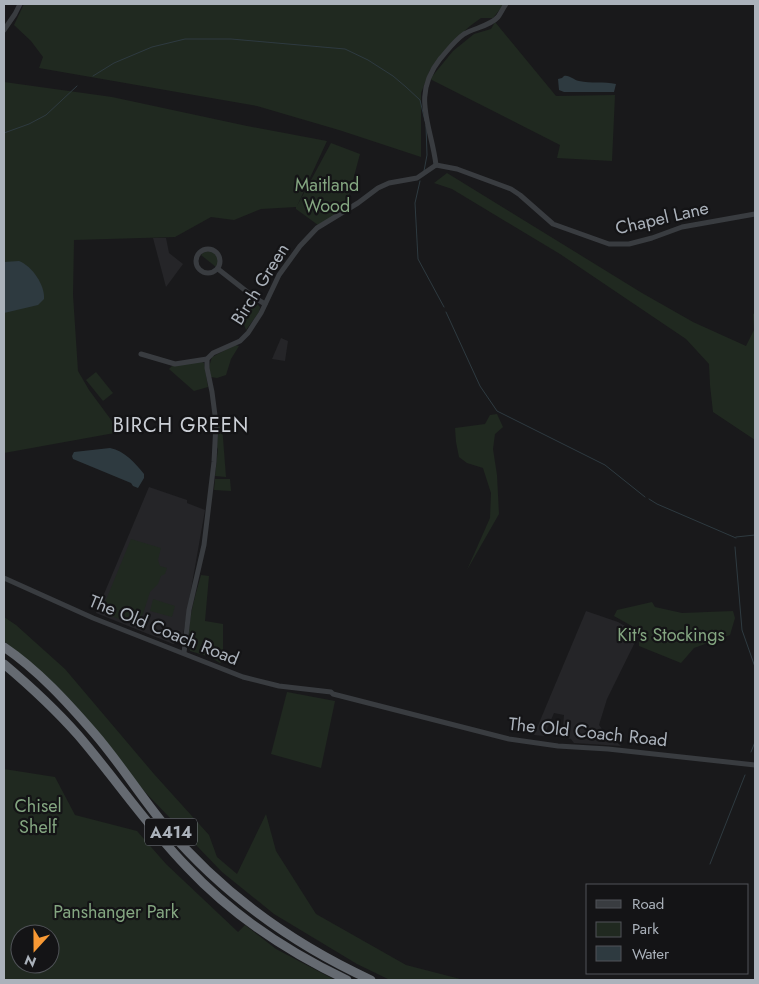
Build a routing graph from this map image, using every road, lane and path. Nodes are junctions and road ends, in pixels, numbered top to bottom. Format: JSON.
{"nodes":[{"id":1,"x":20,"y":4,"type":"edge"},
{"id":2,"x":506,"y":4,"type":"edge"},
{"id":3,"x":4,"y":30,"type":"edge"},
{"id":4,"x":436,"y":165,"type":"junction"},
{"id":5,"x":755,"y":214,"type":"edge"},
{"id":6,"x":218,"y":269,"type":"junction"},
{"id":7,"x":265,"y":304,"type":"junction"},
{"id":8,"x":141,"y":354,"type":"dead end"},
{"id":9,"x":207,"y":359,"type":"junction"},
{"id":10,"x":4,"y":578,"type":"edge"},
{"id":11,"x":4,"y":646,"type":"edge"},
{"id":12,"x":184,"y":654,"type":"junction"},
{"id":13,"x":4,"y":664,"type":"edge"},
{"id":14,"x":755,"y":765,"type":"edge"},
{"id":15,"x":347,"y":980,"type":"edge"},
{"id":16,"x":371,"y":980,"type":"edge"}],
"edges":[{"from":1,"to":3,"type":"street"},
{"from":2,"to":4,"type":"street"},
{"from":4,"to":5,"type":"street","name":"Chapel Lane"},
{"from":4,"to":7,"type":"street","name":"Birch Green"},
{"from":6,"to":6,"type":"street"},
{"from":6,"to":7,"type":"street"},
{"from":7,"to":9,"type":"street","name":"Birch Green"},
{"from":8,"to":9,"type":"street"},
{"from":9,"to":12,"type":"street"},
{"from":10,"to":12,"type":"street","name":"The Old Coach Road"},
{"from":11,"to":16,"type":"highway","number":"A414"},
{"from":12,"to":14,"type":"street","name":"The Old Coach Road"},
{"from":13,"to":15,"type":"highway","number":"A414"}]}
